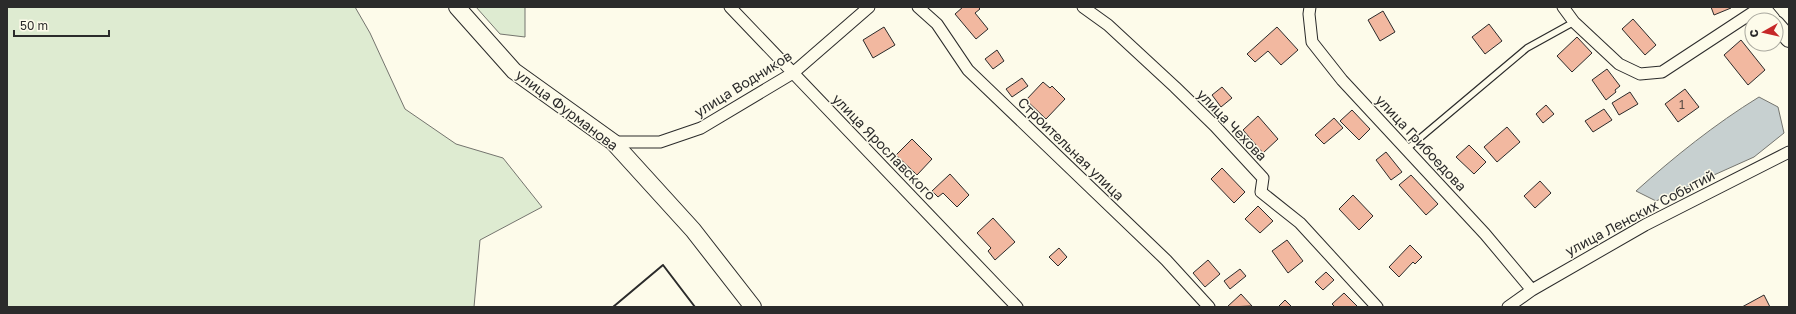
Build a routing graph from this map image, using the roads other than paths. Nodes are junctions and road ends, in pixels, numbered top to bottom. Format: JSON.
{"nodes":[{"id":1,"x":457,"y":7,"type":"edge"},
{"id":2,"x":730,"y":7,"type":"edge"},
{"id":3,"x":869,"y":7,"type":"edge"},
{"id":4,"x":918,"y":7,"type":"edge"},
{"id":5,"x":1083,"y":7,"type":"edge"},
{"id":6,"x":1310,"y":7,"type":"edge"},
{"id":7,"x":1563,"y":7,"type":"edge"},
{"id":8,"x":1761,"y":7,"type":"edge"},
{"id":9,"x":1574,"y":22,"type":"junction"},
{"id":10,"x":792,"y":73,"type":"junction"},
{"id":11,"x":613,"y":142,"type":"junction"},
{"id":12,"x":1407,"y":149,"type":"junction"},
{"id":13,"x":1789,"y":152,"type":"edge"},
{"id":14,"x":1532,"y":290,"type":"junction"},
{"id":15,"x":753,"y":307,"type":"edge"},
{"id":16,"x":1017,"y":307,"type":"edge"},
{"id":17,"x":1209,"y":307,"type":"edge"},
{"id":18,"x":1377,"y":307,"type":"edge"},
{"id":19,"x":1508,"y":307,"type":"edge"}],
"edges":[{"from":1,"to":11,"type":"main road","name":"улица Фурманова"},
{"from":2,"to":10,"type":"street","name":"улица Ярославского"},
{"from":3,"to":10,"type":"street","name":"улица Водников"},
{"from":4,"to":17,"type":"street","name":"Строительная улица"},
{"from":5,"to":18,"type":"street","name":"улица Чехова"},
{"from":6,"to":12,"type":"street","name":"улица Грибоедова"},
{"from":7,"to":9,"type":"street"},
{"from":8,"to":9,"type":"street"},
{"from":9,"to":12,"type":"lane"},
{"from":10,"to":11,"type":"street","name":"улица Водников"},
{"from":10,"to":16,"type":"street","name":"улица Ярославского"},
{"from":11,"to":15,"type":"main road","name":"улица Фурманова"},
{"from":12,"to":14,"type":"street","name":"улица Грибоедова"},
{"from":13,"to":14,"type":"street","name":"улица Ленских Событий"},
{"from":14,"to":19,"type":"street","name":"улица Ленских Событий"}]}
